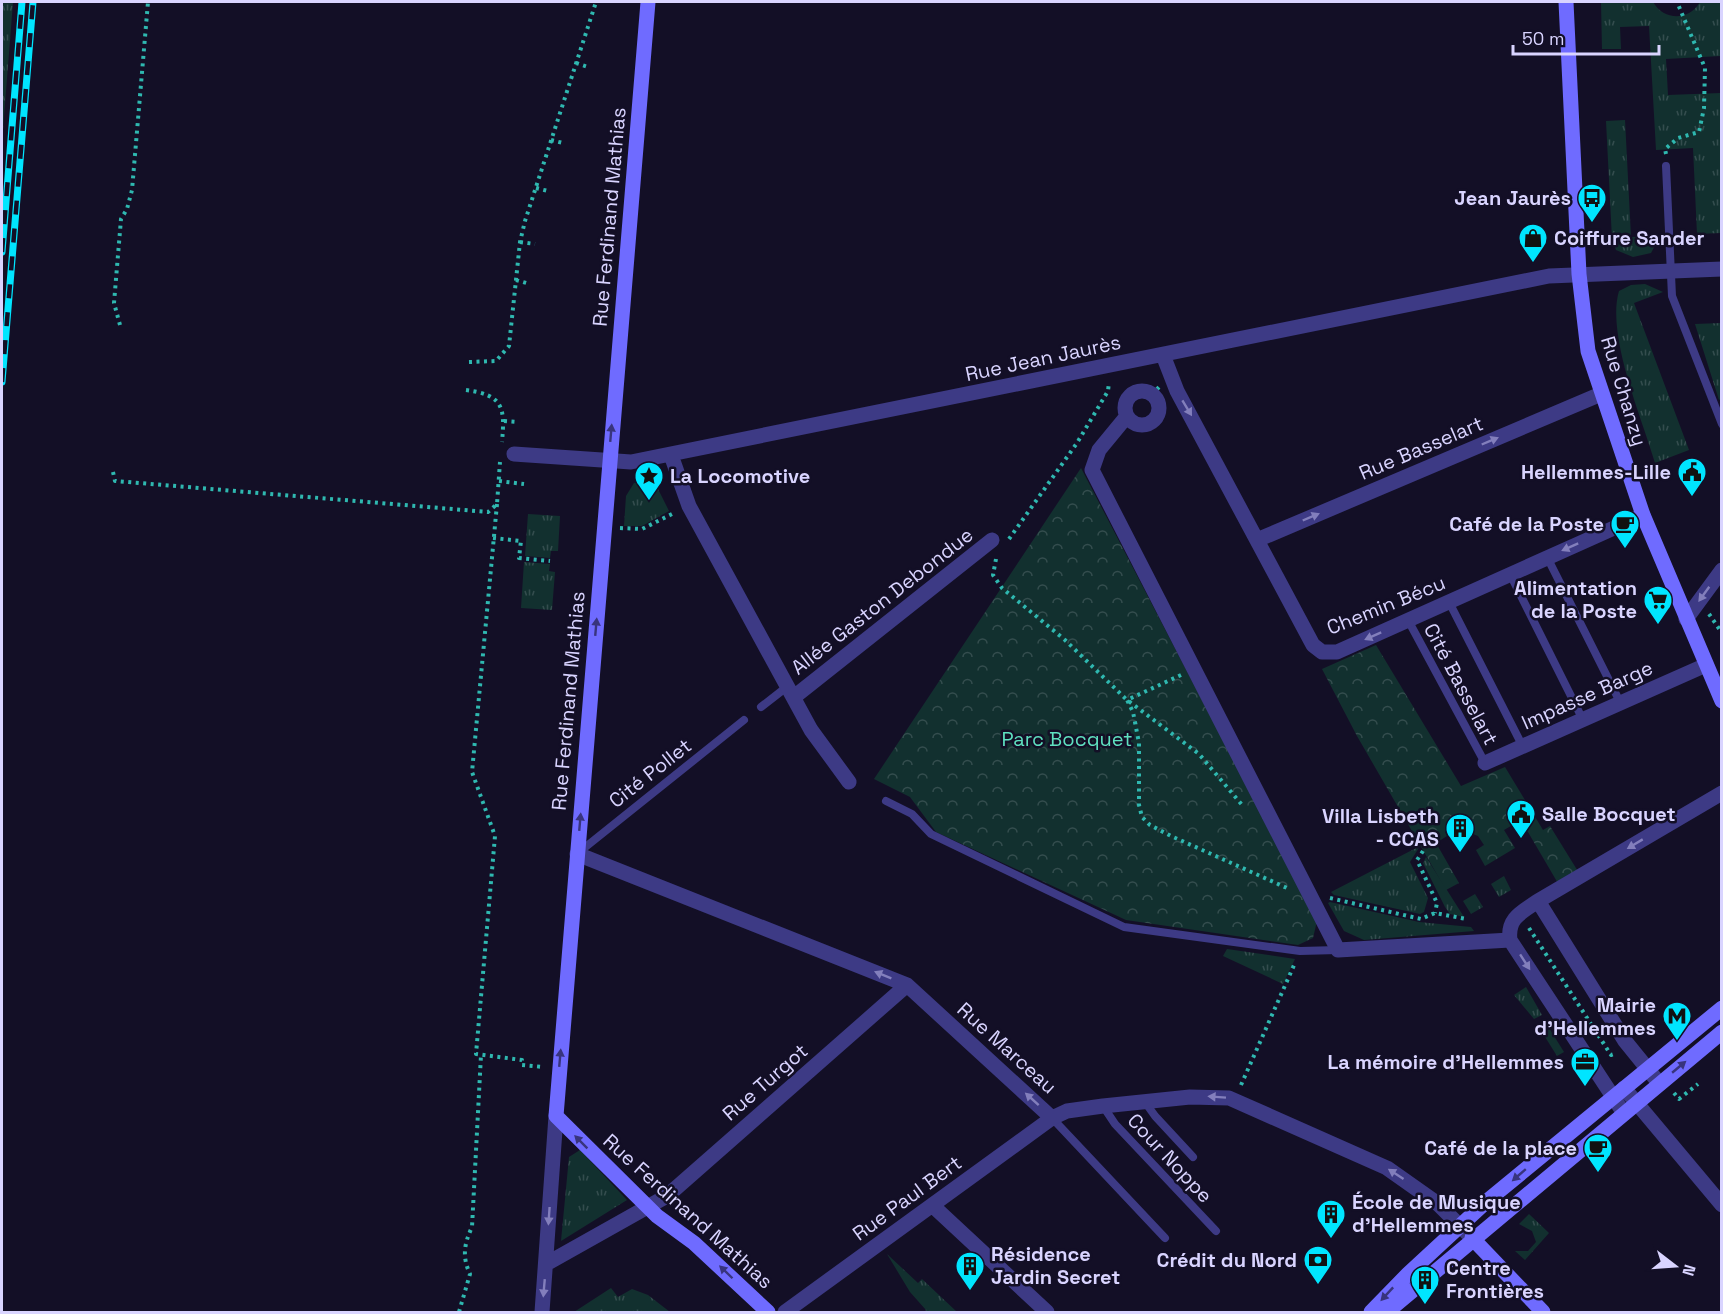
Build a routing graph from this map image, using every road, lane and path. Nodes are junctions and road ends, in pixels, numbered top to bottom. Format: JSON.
{"nodes":[{"id":1,"x":148,"y":2,"type":"edge"},
{"id":2,"x":596,"y":2,"type":"edge"},
{"id":3,"x":648,"y":2,"type":"edge"},
{"id":4,"x":1566,"y":2,"type":"edge"},
{"id":5,"x":1677,"y":2,"type":"edge"},
{"id":6,"x":576,"y":63,"type":"junction"},
{"id":7,"x":588,"y":67,"type":"dead end"},
{"id":8,"x":551,"y":140,"type":"junction"},
{"id":9,"x":563,"y":143,"type":"dead end"},
{"id":10,"x":1666,"y":166,"type":"joint"},
{"id":11,"x":536,"y":188,"type":"junction"},
{"id":12,"x":548,"y":191,"type":"dead end"},
{"id":13,"x":520,"y":242,"type":"junction"},
{"id":14,"x":535,"y":244,"type":"dead end"},
{"id":15,"x":1722,"y":269,"type":"edge"},
{"id":16,"x":1671,"y":271,"type":"junction"},
{"id":17,"x":1579,"y":273,"type":"junction"},
{"id":18,"x":516,"y":280,"type":"junction"},
{"id":19,"x":530,"y":284,"type":"dead end"},
{"id":20,"x":120,"y":325,"type":"dead end"},
{"id":21,"x":1163,"y":355,"type":"junction"},
{"id":22,"x":469,"y":362,"type":"dead end"},
{"id":23,"x":1107,"y":366,"type":"junction"},
{"id":24,"x":466,"y":390,"type":"dead end"},
{"id":25,"x":1601,"y":394,"type":"junction"},
{"id":26,"x":1127,"y":416,"type":"dead end"},
{"id":27,"x":504,"y":422,"type":"junction"},
{"id":28,"x":517,"y":422,"type":"dead end"},
{"id":29,"x":1722,"y":424,"type":"edge"},
{"id":30,"x":506,"y":452,"type":"junction"},
{"id":31,"x":671,"y":455,"type":"junction"},
{"id":32,"x":609,"y":461,"type":"junction"},
{"id":33,"x":113,"y":472,"type":"dead end"},
{"id":34,"x":499,"y":481,"type":"junction"},
{"id":35,"x":524,"y":484,"type":"dead end"},
{"id":36,"x":496,"y":504,"type":"junction"},
{"id":37,"x":689,"y":506,"type":"junction"},
{"id":38,"x":1643,"y":515,"type":"junction"},
{"id":39,"x":604,"y":526,"type":"junction"},
{"id":40,"x":493,"y":538,"type":"junction"},
{"id":41,"x":992,"y":540,"type":"joint"},
{"id":42,"x":1257,"y":540,"type":"junction"},
{"id":43,"x":996,"y":557,"type":"dead end"},
{"id":44,"x":1547,"y":557,"type":"junction"},
{"id":45,"x":550,"y":561,"type":"dead end"},
{"id":46,"x":1722,"y":570,"type":"edge"},
{"id":47,"x":1510,"y":574,"type":"junction"},
{"id":48,"x":1449,"y":602,"type":"junction"},
{"id":49,"x":1686,"y":619,"type":"junction"},
{"id":50,"x":1408,"y":620,"type":"junction"},
{"id":51,"x":1706,"y":665,"type":"junction"},
{"id":52,"x":1195,"y":668,"type":"junction"},
{"id":53,"x":791,"y":692,"type":"junction"},
{"id":54,"x":1127,"y":700,"type":"junction"},
{"id":55,"x":1722,"y":701,"type":"edge"},
{"id":56,"x":1620,"y":702,"type":"junction"},
{"id":57,"x":761,"y":707,"type":"dead end"},
{"id":58,"x":744,"y":720,"type":"dead end"},
{"id":59,"x":1583,"y":720,"type":"junction"},
{"id":60,"x":1523,"y":747,"type":"junction"},
{"id":61,"x":1485,"y":763,"type":"joint"},
{"id":62,"x":849,"y":782,"type":"dead end"},
{"id":63,"x":1722,"y":793,"type":"edge"},
{"id":64,"x":886,"y":801,"type":"dead end"},
{"id":65,"x":1244,"y":807,"type":"dead end"},
{"id":66,"x":1423,"y":851,"type":"dead end"},
{"id":67,"x":577,"y":854,"type":"junction"},
{"id":68,"x":1283,"y":878,"type":"dead end"},
{"id":69,"x":1289,"y":888,"type":"junction"},
{"id":70,"x":1314,"y":899,"type":"junction"},
{"id":71,"x":1538,"y":901,"type":"junction"},
{"id":72,"x":1435,"y":913,"type":"junction"},
{"id":73,"x":1518,"y":915,"type":"junction"},
{"id":74,"x":1466,"y":919,"type":"dead end"},
{"id":75,"x":1510,"y":940,"type":"junction"},
{"id":76,"x":1338,"y":950,"type":"junction"},
{"id":77,"x":1300,"y":951,"type":"junction"},
{"id":78,"x":907,"y":985,"type":"junction"},
{"id":79,"x":1722,"y":1008,"type":"edge"},
{"id":80,"x":1722,"y":1032,"type":"edge"},
{"id":81,"x":481,"y":1055,"type":"junction"},
{"id":82,"x":1636,"y":1055,"type":"junction"},
{"id":83,"x":559,"y":1069,"type":"junction"},
{"id":84,"x":1647,"y":1069,"type":"junction"},
{"id":85,"x":1659,"y":1083,"type":"junction"},
{"id":86,"x":1698,"y":1084,"type":"dead end"},
{"id":87,"x":1618,"y":1092,"type":"junction"},
{"id":88,"x":1687,"y":1093,"type":"dead end"},
{"id":89,"x":1235,"y":1100,"type":"junction"},
{"id":90,"x":1145,"y":1102,"type":"junction"},
{"id":91,"x":1636,"y":1102,"type":"junction"},
{"id":92,"x":1102,"y":1106,"type":"junction"},
{"id":93,"x":1623,"y":1112,"type":"junction"},
{"id":94,"x":556,"y":1116,"type":"junction"},
{"id":95,"x":1052,"y":1118,"type":"junction"},
{"id":96,"x":1193,"y":1157,"type":"dead end"},
{"id":97,"x":1722,"y":1205,"type":"edge"},
{"id":98,"x":647,"y":1206,"type":"junction"},
{"id":99,"x":933,"y":1206,"type":"junction"},
{"id":100,"x":1460,"y":1225,"type":"junction"},
{"id":101,"x":1216,"y":1231,"type":"dead end"},
{"id":102,"x":1165,"y":1238,"type":"dead end"},
{"id":103,"x":1472,"y":1238,"type":"junction"},
{"id":104,"x":546,"y":1264,"type":"junction"},
{"id":105,"x":1039,"y":1310,"type":"edge"},
{"id":106,"x":459,"y":1312,"type":"edge"},
{"id":107,"x":542,"y":1312,"type":"edge"},
{"id":108,"x":768,"y":1312,"type":"edge"},
{"id":109,"x":785,"y":1312,"type":"edge"},
{"id":110,"x":1371,"y":1312,"type":"edge"},
{"id":111,"x":1387,"y":1312,"type":"edge"},
{"id":112,"x":1543,"y":1312,"type":"edge"}],
"edges":[{"from":1,"to":20,"type":"path"},
{"from":2,"to":6,"type":"path"},
{"from":32,"to":3,"type":"street","name":"Rue Ferdinand Mathias","one_way":true},
{"from":4,"to":17,"type":"street","name":"Rue Chanzy"},
{"from":5,"to":10,"type":"path"},
{"from":6,"to":7,"type":"path"},
{"from":6,"to":8,"type":"path"},
{"from":8,"to":9,"type":"path"},
{"from":8,"to":11,"type":"path"},
{"from":10,"to":16,"type":"lane"},
{"from":11,"to":12,"type":"path"},
{"from":11,"to":13,"type":"path"},
{"from":13,"to":14,"type":"path"},
{"from":13,"to":18,"type":"path"},
{"from":15,"to":16,"type":"street","name":"Rue Jean Jaurès"},
{"from":16,"to":17,"type":"street","name":"Rue Jean Jaurès"},
{"from":16,"to":29,"type":"lane"},
{"from":17,"to":21,"type":"street","name":"Rue Jean Jaurès"},
{"from":17,"to":25,"type":"street","name":"Rue Chanzy"},
{"from":18,"to":19,"type":"path"},
{"from":18,"to":22,"type":"path"},
{"from":21,"to":23,"type":"street","name":"Rue Jean Jaurès"},
{"from":21,"to":42,"type":"street","name":"Chemin Bécu","one_way":true},
{"from":23,"to":31,"type":"street","name":"Rue Jean Jaurès"},
{"from":23,"to":41,"type":"path","name":"Allée Gaston Debondue"},
{"from":24,"to":27,"type":"path"},
{"from":25,"to":38,"type":"street","name":"Rue Chanzy"},
{"from":42,"to":25,"type":"street","name":"Rue Basselart","one_way":true},
{"from":26,"to":52,"type":"street"},
{"from":27,"to":28,"type":"path"},
{"from":27,"to":30,"type":"path"},
{"from":30,"to":32,"type":"street","name":"Rue Jean Jaurès"},
{"from":30,"to":34,"type":"path"},
{"from":31,"to":32,"type":"street","name":"Rue Jean Jaurès"},
{"from":31,"to":37,"type":"street"},
{"from":32,"to":39,"type":"street","name":"Rue Ferdinand Mathias"},
{"from":33,"to":36,"type":"path"},
{"from":34,"to":35,"type":"path"},
{"from":34,"to":36,"type":"path"},
{"from":36,"to":40,"type":"path"},
{"from":37,"to":39,"type":"path"},
{"from":37,"to":53,"type":"street"},
{"from":38,"to":44,"type":"street","name":"Chemin Bécu","one_way":true},
{"from":38,"to":49,"type":"street","name":"Rue Chanzy"},
{"from":67,"to":39,"type":"street","name":"Rue Ferdinand Mathias","one_way":true},
{"from":40,"to":45,"type":"path"},
{"from":40,"to":81,"type":"path"},
{"from":41,"to":53,"type":"street","name":"Allée Gaston Debondue"},
{"from":50,"to":42,"type":"street","name":"Chemin Bécu","one_way":true},
{"from":43,"to":54,"type":"path"},
{"from":44,"to":47,"type":"street","name":"Chemin Bécu"},
{"from":44,"to":56,"type":"lane"},
{"from":46,"to":49,"type":"street","one_way":true},
{"from":47,"to":48,"type":"street","name":"Chemin Bécu"},
{"from":47,"to":59,"type":"lane"},
{"from":48,"to":50,"type":"street","name":"Chemin Bécu"},
{"from":48,"to":60,"type":"lane","name":"Cité Basselart"},
{"from":49,"to":51,"type":"street","name":"Rue Chanzy"},
{"from":50,"to":61,"type":"lane","name":"Cité Basselart"},
{"from":51,"to":55,"type":"street","name":"Rue Chanzy"},
{"from":51,"to":56,"type":"street","name":"Impasse Barge"},
{"from":52,"to":54,"type":"path"},
{"from":52,"to":70,"type":"street"},
{"from":53,"to":57,"type":"lane"},
{"from":53,"to":62,"type":"street"},
{"from":54,"to":65,"type":"path"},
{"from":54,"to":69,"type":"path"},
{"from":56,"to":59,"type":"street","name":"Impasse Barge"},
{"from":58,"to":67,"type":"lane","name":"Cité Pollet"},
{"from":59,"to":60,"type":"street","name":"Impasse Barge"},
{"from":60,"to":61,"type":"street","name":"Impasse Barge"},
{"from":63,"to":71,"type":"street","one_way":true},
{"from":64,"to":77,"type":"lane"},
{"from":66,"to":72,"type":"path"},
{"from":78,"to":67,"type":"street","name":"Rue Marceau","one_way":true},
{"from":83,"to":67,"type":"street","name":"Rue Ferdinand Mathias","one_way":true},
{"from":68,"to":69,"type":"path"},
{"from":69,"to":70,"type":"path"},
{"from":70,"to":72,"type":"path"},
{"from":70,"to":76,"type":"street"},
{"from":71,"to":73,"type":"street"},
{"from":71,"to":82,"type":"street"},
{"from":72,"to":74,"type":"path"},
{"from":73,"to":75,"type":"street"},
{"from":73,"to":82,"type":"path"},
{"from":75,"to":76,"type":"street"},
{"from":75,"to":87,"type":"street","one_way":true},
{"from":76,"to":77,"type":"lane"},
{"from":77,"to":89,"type":"path"},
{"from":95,"to":78,"type":"street","name":"Rue Marceau","one_way":true},
{"from":78,"to":98,"type":"street","name":"Rue Turgot"},
{"from":79,"to":84,"type":"street"},
{"from":85,"to":80,"type":"street","one_way":true},
{"from":81,"to":83,"type":"path"},
{"from":81,"to":106,"type":"path"},
{"from":82,"to":84,"type":"street"},
{"from":83,"to":94,"type":"street","name":"Rue Ferdinand Mathias"},
{"from":84,"to":85,"type":"street"},
{"from":84,"to":87,"type":"street"},
{"from":85,"to":91,"type":"street"},
{"from":86,"to":88,"type":"path"},
{"from":87,"to":91,"type":"street"},
{"from":87,"to":93,"type":"street"},
{"from":87,"to":100,"type":"street","one_way":true},
{"from":89,"to":90,"type":"street","name":"Rue Marceau","one_way":true},
{"from":100,"to":89,"type":"street","name":"Rue Marceau","one_way":true},
{"from":90,"to":92,"type":"street","name":"Rue Marceau"},
{"from":90,"to":96,"type":"lane"},
{"from":91,"to":93,"type":"street"},
{"from":91,"to":97,"type":"street"},
{"from":92,"to":95,"type":"street","name":"Rue Marceau"},
{"from":92,"to":101,"type":"lane","name":"Cour Noppe"},
{"from":93,"to":103,"type":"street"},
{"from":98,"to":94,"type":"street","name":"Rue Ferdinand Mathias","one_way":true},
{"from":94,"to":104,"type":"street","one_way":true},
{"from":95,"to":99,"type":"street","name":"Rue Paul Bert"},
{"from":95,"to":102,"type":"lane"},
{"from":98,"to":104,"type":"street","name":"Rue Turgot"},
{"from":108,"to":98,"type":"street","name":"Rue Ferdinand Mathias","one_way":true},
{"from":99,"to":105,"type":"street"},
{"from":99,"to":109,"type":"street","name":"Rue Paul Bert"},
{"from":100,"to":103,"type":"street","name":"Rue Marceau"},
{"from":100,"to":110,"type":"street","one_way":true},
{"from":103,"to":111,"type":"street"},
{"from":103,"to":112,"type":"street"},
{"from":104,"to":107,"type":"street","one_way":true}]}
